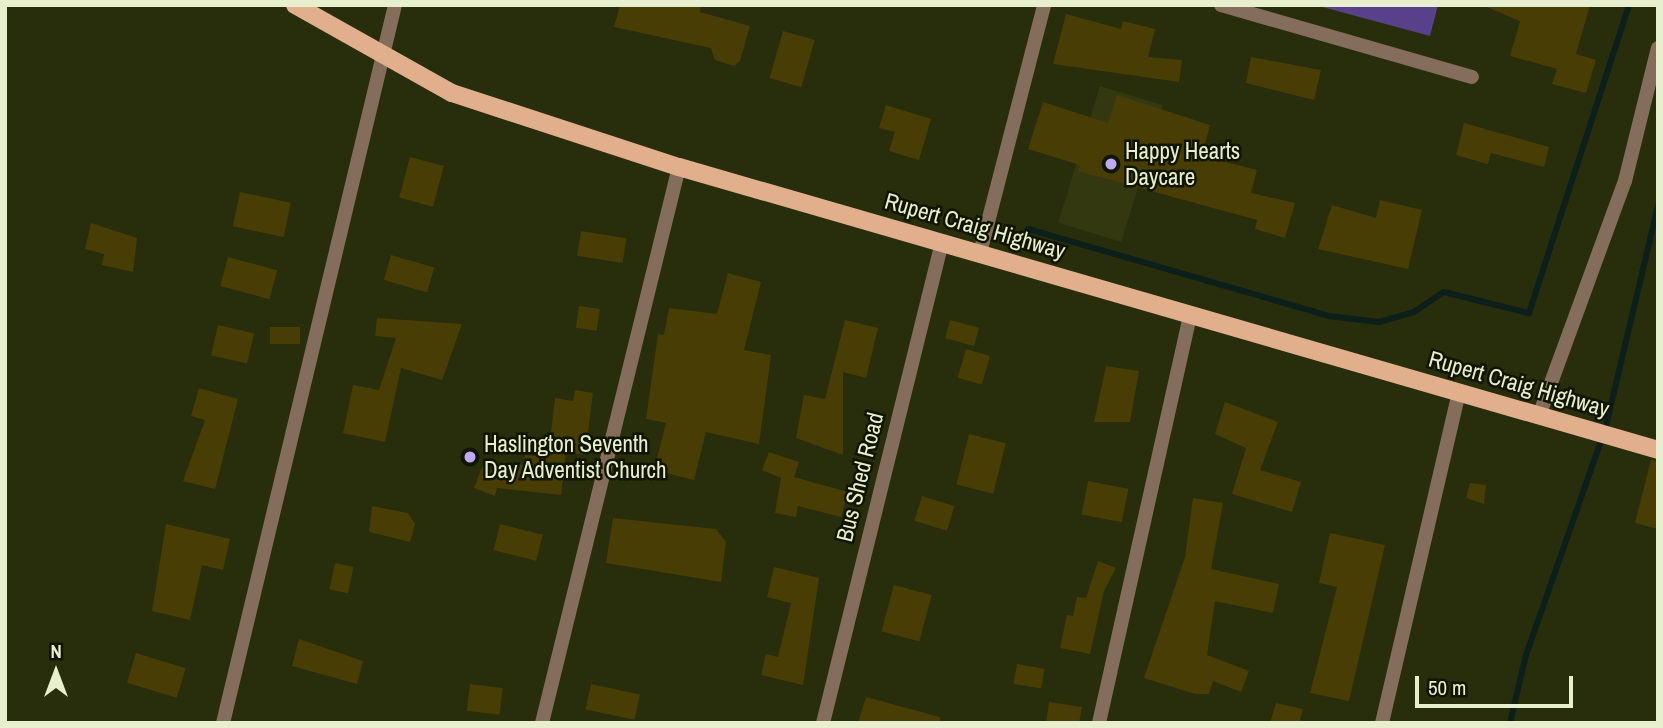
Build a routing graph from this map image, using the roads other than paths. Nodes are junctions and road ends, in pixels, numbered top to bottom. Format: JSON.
{"nodes":[{"id":1,"x":295,"y":5,"type":"edge"},
{"id":2,"x":396,"y":5,"type":"edge"},
{"id":3,"x":1044,"y":5,"type":"edge"},
{"id":4,"x":1221,"y":5,"type":"edge"},
{"id":5,"x":1658,"y":48,"type":"edge"},
{"id":6,"x":385,"y":55,"type":"junction"},
{"id":7,"x":1472,"y":77,"type":"dead end"},
{"id":8,"x":679,"y":167,"type":"junction"},
{"id":9,"x":942,"y":242,"type":"junction"},
{"id":10,"x":980,"y":253,"type":"junction"},
{"id":11,"x":1190,"y":315,"type":"junction"},
{"id":12,"x":1459,"y":392,"type":"junction"},
{"id":13,"x":1540,"y":413,"type":"junction"},
{"id":14,"x":1658,"y":450,"type":"edge"},
{"id":15,"x":223,"y":723,"type":"edge"},
{"id":16,"x":542,"y":723,"type":"edge"},
{"id":17,"x":823,"y":723,"type":"edge"},
{"id":18,"x":1099,"y":723,"type":"edge"},
{"id":19,"x":1382,"y":723,"type":"edge"}],
"edges":[{"from":1,"to":6,"type":"main road","name":"Rupert Craig Highway"},
{"from":2,"to":6,"type":"street"},
{"from":3,"to":10,"type":"street"},
{"from":4,"to":7,"type":"street"},
{"from":5,"to":13,"type":"street"},
{"from":6,"to":8,"type":"main road","name":"Rupert Craig Highway"},
{"from":6,"to":15,"type":"street"},
{"from":8,"to":9,"type":"main road","name":"Rupert Craig Highway"},
{"from":8,"to":16,"type":"street"},
{"from":9,"to":10,"type":"main road","name":"Rupert Craig Highway"},
{"from":9,"to":17,"type":"street","name":"Bus Shed Road"},
{"from":10,"to":11,"type":"main road","name":"Rupert Craig Highway"},
{"from":11,"to":12,"type":"main road","name":"Rupert Craig Highway"},
{"from":11,"to":18,"type":"street"},
{"from":12,"to":13,"type":"main road","name":"Rupert Craig Highway"},
{"from":12,"to":19,"type":"street"},
{"from":13,"to":14,"type":"main road","name":"Rupert Craig Highway"}]}
